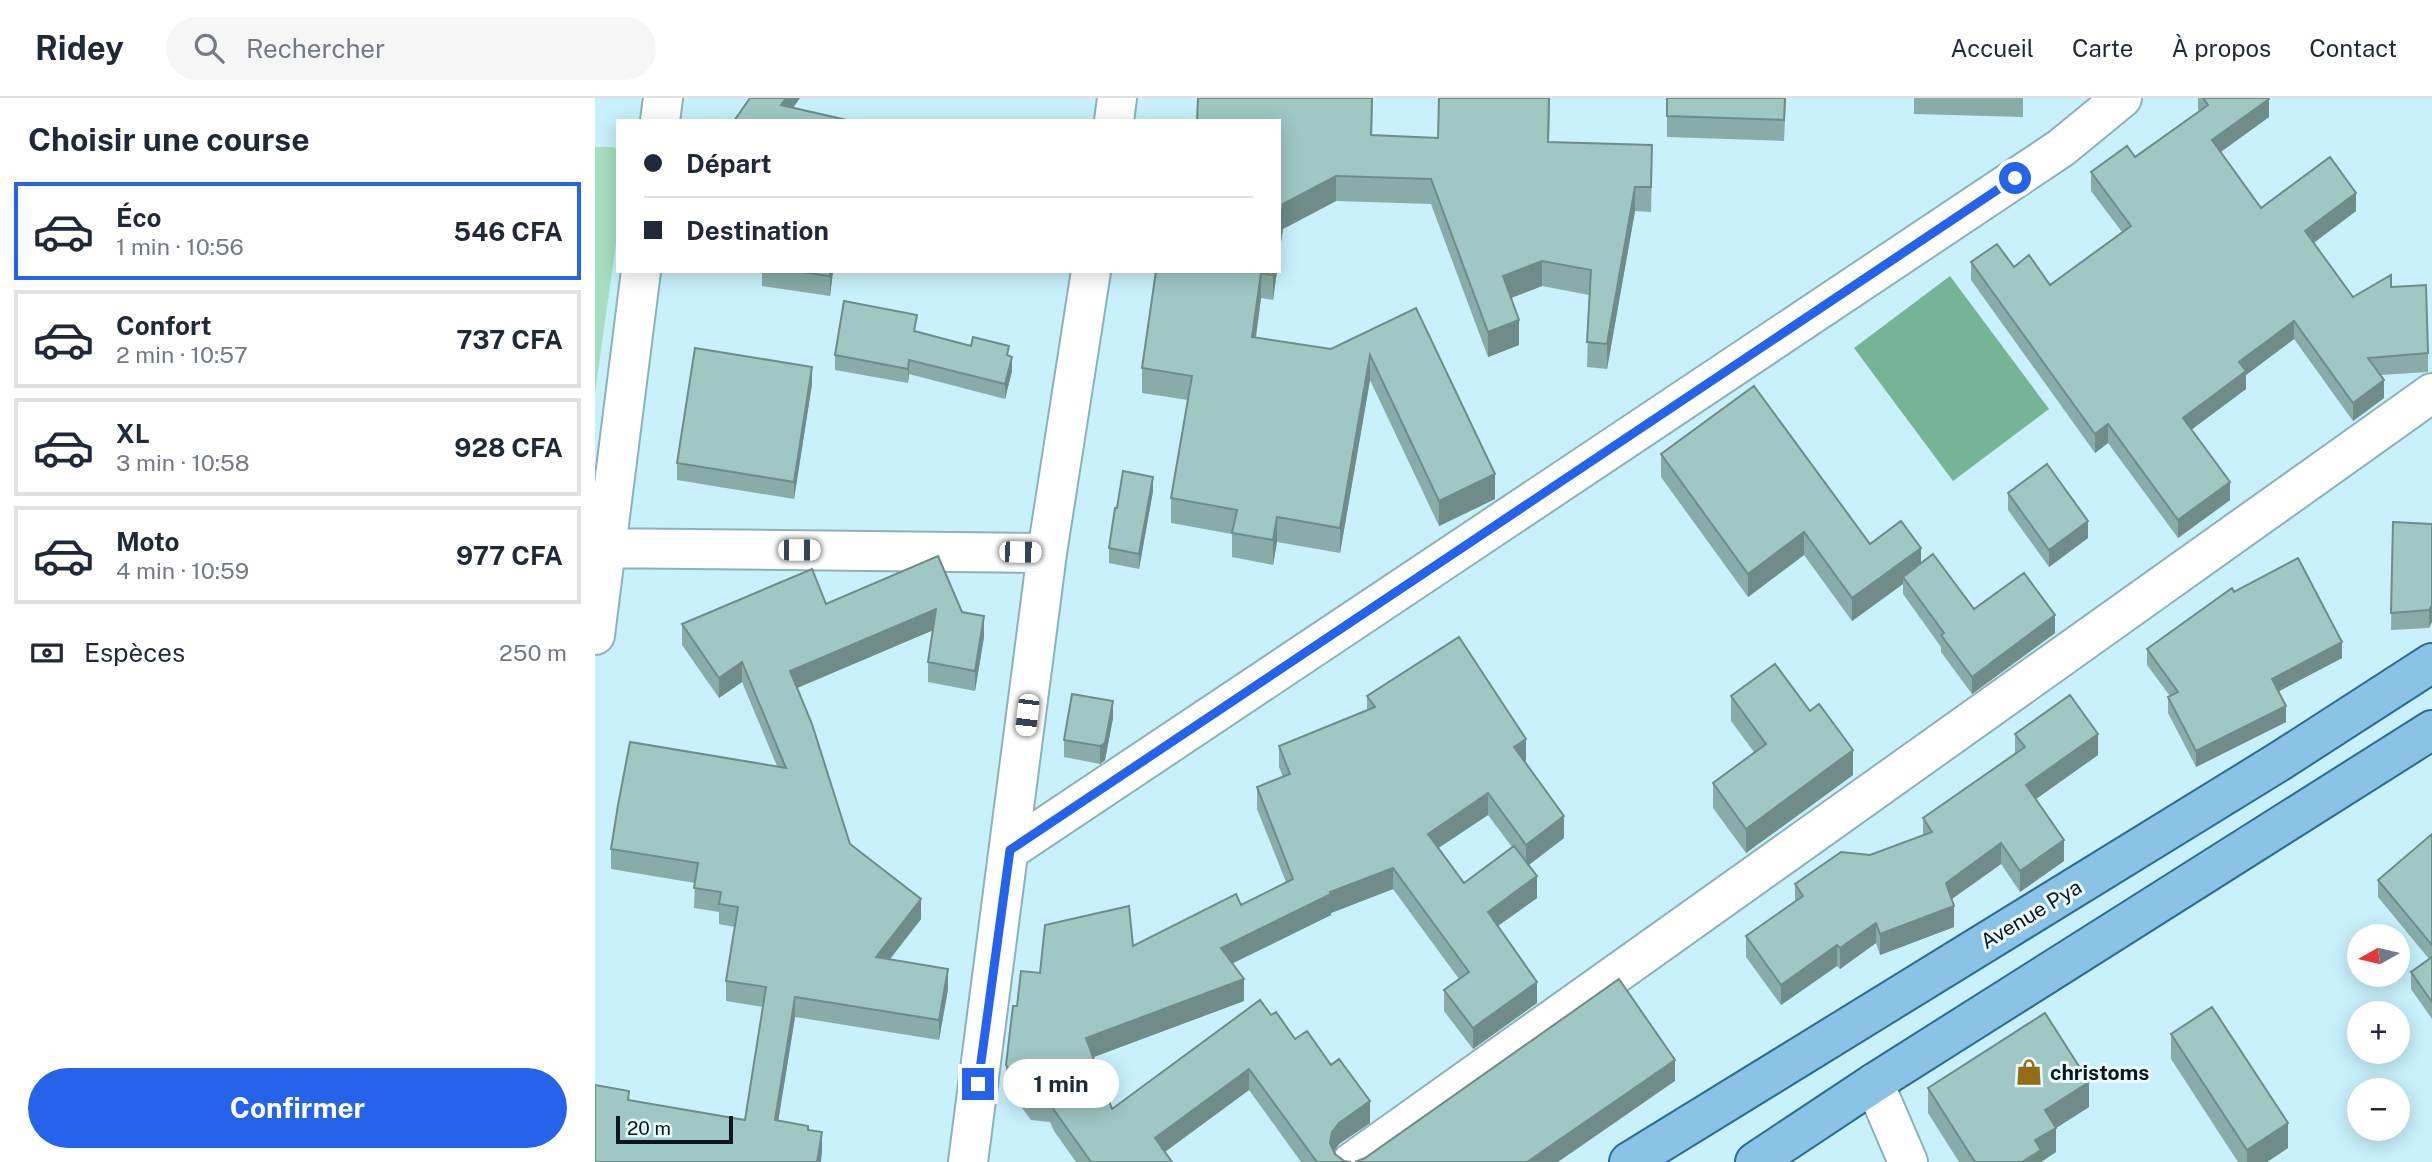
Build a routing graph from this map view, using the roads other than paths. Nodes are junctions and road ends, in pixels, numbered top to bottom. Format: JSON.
{"nodes":[{"id":1,"x":663,"y":98,"type":"edge"},
{"id":2,"x":1117,"y":98,"type":"edge"},
{"id":3,"x":2122,"y":98,"type":"edge"},
{"id":4,"x":660,"y":119,"type":"edge"},
{"id":5,"x":1114,"y":119,"type":"edge"},
{"id":6,"x":641,"y":273,"type":"edge"},
{"id":7,"x":1091,"y":273,"type":"edge"},
{"id":8,"x":2432,"y":393,"type":"edge"},
{"id":9,"x":601,"y":548,"type":"edge"},
{"id":10,"x":1047,"y":553,"type":"junction"},
{"id":11,"x":595,"y":635,"type":"edge"},
{"id":12,"x":2432,"y":663,"type":"edge"},
{"id":13,"x":2432,"y":730,"type":"edge"},
{"id":14,"x":1010,"y":850,"type":"junction"},
{"id":15,"x":1874,"y":1083,"type":"junction"},
{"id":16,"x":968,"y":1162,"type":"edge"},
{"id":17,"x":1352,"y":1162,"type":"edge"},
{"id":18,"x":1629,"y":1162,"type":"edge"},
{"id":19,"x":1755,"y":1162,"type":"edge"},
{"id":20,"x":1908,"y":1162,"type":"edge"}],
"edges":[{"from":1,"to":4,"type":"street"},
{"from":2,"to":5,"type":"street"},
{"from":3,"to":14,"type":"street"},
{"from":6,"to":9,"type":"street"},
{"from":7,"to":10,"type":"street"},
{"from":8,"to":17,"type":"street"},
{"from":9,"to":10,"type":"street"},
{"from":9,"to":11,"type":"street"},
{"from":10,"to":14,"type":"street"},
{"from":12,"to":18,"type":"main road","name":"Avenue Pya"},
{"from":13,"to":15,"type":"main road"},
{"from":14,"to":16,"type":"street"},
{"from":15,"to":19,"type":"main road"},
{"from":15,"to":20,"type":"street"}]}
